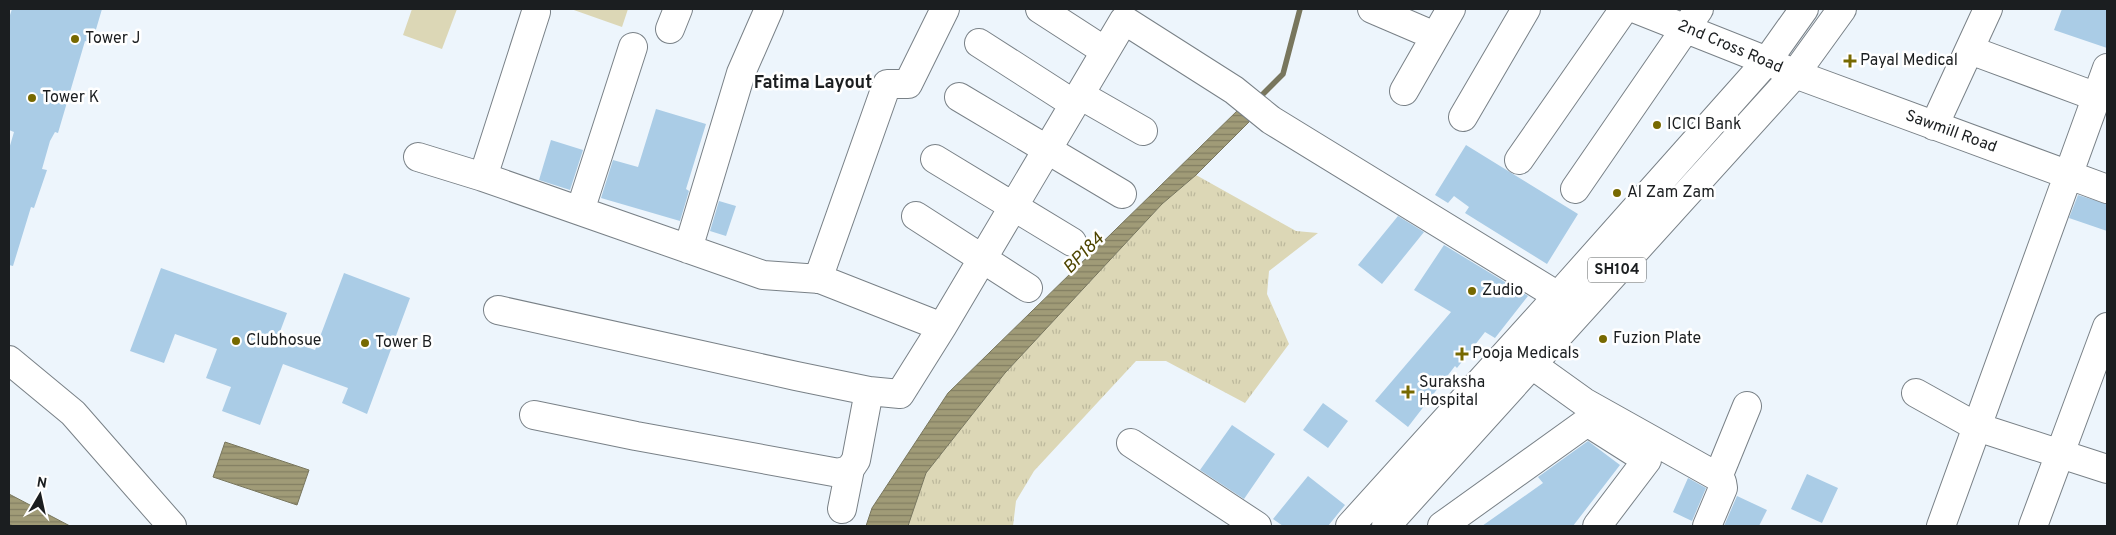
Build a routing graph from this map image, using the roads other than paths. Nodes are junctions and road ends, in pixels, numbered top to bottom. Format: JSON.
{"nodes":[{"id":1,"x":769,"y":9,"type":"edge"},
{"id":2,"x":1040,"y":9,"type":"edge"},
{"id":3,"x":1372,"y":9,"type":"edge"},
{"id":4,"x":1451,"y":9,"type":"edge"},
{"id":5,"x":1526,"y":9,"type":"edge"},
{"id":6,"x":1624,"y":9,"type":"edge"},
{"id":7,"x":1636,"y":9,"type":"edge"},
{"id":8,"x":1804,"y":9,"type":"edge"},
{"id":9,"x":1842,"y":9,"type":"edge"},
{"id":10,"x":1988,"y":9,"type":"edge"},
{"id":11,"x":943,"y":10,"type":"edge"},
{"id":12,"x":536,"y":12,"type":"dead end"},
{"id":13,"x":1126,"y":14,"type":"edge"},
{"id":14,"x":1693,"y":19,"type":"edge"},
{"id":15,"x":1435,"y":36,"type":"junction"},
{"id":16,"x":979,"y":43,"type":"dead end"},
{"id":17,"x":633,"y":47,"type":"dead end"},
{"id":18,"x":1970,"y":50,"type":"junction"},
{"id":19,"x":1106,"y":51,"type":"junction"},
{"id":20,"x":1766,"y":61,"type":"junction"},
{"id":21,"x":2107,"y":68,"type":"edge"},
{"id":22,"x":1795,"y":74,"type":"junction"},
{"id":23,"x":1404,"y":91,"type":"dead end"},
{"id":24,"x":959,"y":97,"type":"dead end"},
{"id":25,"x":2097,"y":97,"type":"junction"},
{"id":26,"x":1077,"y":100,"type":"junction"},
{"id":27,"x":1463,"y":117,"type":"dead end"},
{"id":28,"x":1934,"y":126,"type":"junction"},
{"id":29,"x":1143,"y":131,"type":"dead end"},
{"id":30,"x":1048,"y":149,"type":"junction"},
{"id":31,"x":418,"y":157,"type":"dead end"},
{"id":32,"x":935,"y":159,"type":"dead end"},
{"id":33,"x":1519,"y":160,"type":"dead end"},
{"id":34,"x":2070,"y":175,"type":"junction"},
{"id":35,"x":483,"y":177,"type":"junction"},
{"id":36,"x":1575,"y":189,"type":"dead end"},
{"id":37,"x":2107,"y":189,"type":"edge"},
{"id":38,"x":1122,"y":194,"type":"dead end"},
{"id":39,"x":1014,"y":206,"type":"junction"},
{"id":40,"x":580,"y":211,"type":"junction"},
{"id":41,"x":916,"y":216,"type":"dead end"},
{"id":42,"x":1072,"y":242,"type":"dead end"},
{"id":43,"x":688,"y":249,"type":"junction"},
{"id":44,"x":983,"y":259,"type":"junction"},
{"id":45,"x":818,"y":279,"type":"junction"},
{"id":46,"x":1028,"y":288,"type":"dead end"},
{"id":47,"x":1558,"y":296,"type":"junction"},
{"id":48,"x":498,"y":310,"type":"dead end"},
{"id":49,"x":942,"y":327,"type":"junction"},
{"id":50,"x":2107,"y":327,"type":"edge"},
{"id":51,"x":9,"y":360,"type":"edge"},
{"id":52,"x":1531,"y":364,"type":"junction"},
{"id":53,"x":869,"y":391,"type":"junction"},
{"id":54,"x":1916,"y":392,"type":"dead end"},
{"id":55,"x":1748,"y":406,"type":"dead end"},
{"id":56,"x":534,"y":415,"type":"dead end"},
{"id":57,"x":1977,"y":427,"type":"junction"},
{"id":58,"x":1131,"y":443,"type":"dead end"},
{"id":59,"x":2060,"y":454,"type":"junction"},
{"id":60,"x":850,"y":469,"type":"junction"},
{"id":61,"x":2107,"y":469,"type":"edge"},
{"id":62,"x":1718,"y":478,"type":"junction"},
{"id":63,"x":842,"y":509,"type":"dead end"},
{"id":64,"x":172,"y":526,"type":"edge"},
{"id":65,"x":1257,"y":526,"type":"edge"},
{"id":66,"x":1350,"y":526,"type":"edge"},
{"id":67,"x":1386,"y":526,"type":"edge"},
{"id":68,"x":1442,"y":526,"type":"edge"},
{"id":69,"x":1597,"y":526,"type":"edge"},
{"id":70,"x":1707,"y":526,"type":"edge"},
{"id":71,"x":1941,"y":526,"type":"edge"},
{"id":72,"x":2033,"y":526,"type":"edge"}],
"edges":[{"from":1,"to":43,"type":"street"},
{"from":2,"to":19,"type":"street"},
{"from":3,"to":15,"type":"street"},
{"from":4,"to":15,"type":"street"},
{"from":5,"to":27,"type":"street"},
{"from":6,"to":33,"type":"street"},
{"from":7,"to":14,"type":"street","name":"2nd Cross Road"},
{"from":8,"to":20,"type":"street","number":"SH104"},
{"from":9,"to":22,"type":"street","number":"SH104"},
{"from":10,"to":18,"type":"street"},
{"from":11,"to":45,"type":"street"},
{"from":12,"to":35,"type":"street"},
{"from":13,"to":19,"type":"street"},
{"from":13,"to":47,"type":"street"},
{"from":14,"to":20,"type":"street","name":"2nd Cross Road"},
{"from":14,"to":36,"type":"street"},
{"from":15,"to":23,"type":"street"},
{"from":16,"to":26,"type":"street"},
{"from":17,"to":40,"type":"street"},
{"from":18,"to":25,"type":"street"},
{"from":18,"to":28,"type":"street"},
{"from":19,"to":26,"type":"street"},
{"from":20,"to":22,"type":"street","name":"2nd Cross Road"},
{"from":20,"to":47,"type":"street","number":"SH104"},
{"from":21,"to":25,"type":"street"},
{"from":22,"to":28,"type":"street","name":"Sawmill Road"},
{"from":22,"to":52,"type":"street","number":"SH104"},
{"from":24,"to":30,"type":"street"},
{"from":25,"to":34,"type":"street"},
{"from":26,"to":29,"type":"street"},
{"from":26,"to":30,"type":"street"},
{"from":28,"to":34,"type":"street","name":"Sawmill Road"},
{"from":30,"to":38,"type":"street"},
{"from":30,"to":39,"type":"street"},
{"from":31,"to":35,"type":"street"},
{"from":32,"to":39,"type":"street"},
{"from":34,"to":37,"type":"street","name":"Sawmill Road"},
{"from":34,"to":57,"type":"street"},
{"from":35,"to":40,"type":"street"},
{"from":39,"to":42,"type":"street"},
{"from":39,"to":44,"type":"street"},
{"from":40,"to":43,"type":"street"},
{"from":41,"to":44,"type":"street"},
{"from":43,"to":45,"type":"street"},
{"from":44,"to":46,"type":"street"},
{"from":44,"to":49,"type":"street"},
{"from":45,"to":49,"type":"street"},
{"from":47,"to":66,"type":"street","number":"SH104"},
{"from":48,"to":53,"type":"street"},
{"from":49,"to":53,"type":"street"},
{"from":50,"to":59,"type":"street"},
{"from":51,"to":64,"type":"street"},
{"from":52,"to":62,"type":"street"},
{"from":52,"to":67,"type":"street","number":"SH104"},
{"from":53,"to":60,"type":"street"},
{"from":54,"to":57,"type":"street"},
{"from":55,"to":62,"type":"street"},
{"from":56,"to":60,"type":"street"},
{"from":57,"to":59,"type":"street"},
{"from":57,"to":71,"type":"street"},
{"from":58,"to":65,"type":"street"},
{"from":59,"to":61,"type":"street"},
{"from":59,"to":72,"type":"street"},
{"from":60,"to":63,"type":"street"},
{"from":62,"to":70,"type":"street"},
{"from":68,"to":69,"type":"street"}]}
